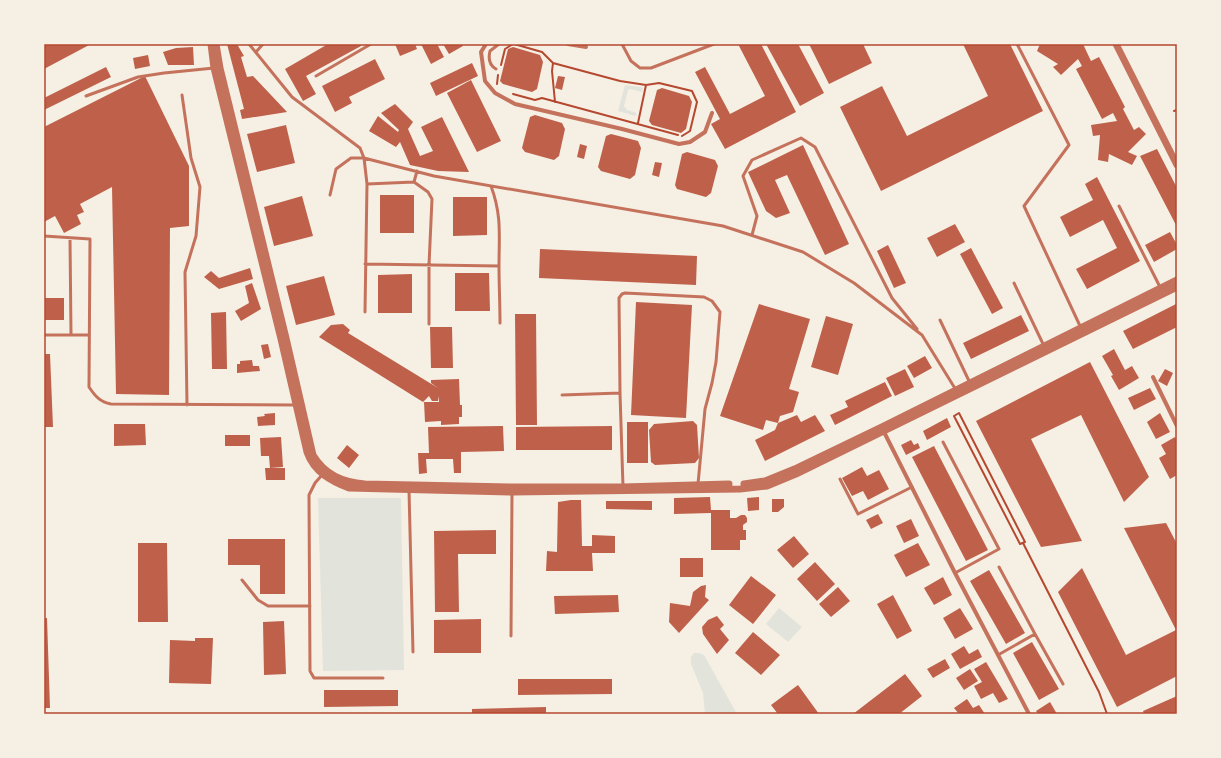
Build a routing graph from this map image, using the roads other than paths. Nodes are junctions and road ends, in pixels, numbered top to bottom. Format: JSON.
{"nodes":[{"id":1,"x":211,"y":44,"type":"edge"},
{"id":2,"x":216,"y":44,"type":"edge"},
{"id":3,"x":249,"y":44,"type":"edge"},
{"id":4,"x":262,"y":44,"type":"edge"},
{"id":5,"x":371,"y":44,"type":"edge"},
{"id":6,"x":486,"y":44,"type":"edge"},
{"id":7,"x":499,"y":44,"type":"edge"},
{"id":8,"x":568,"y":44,"type":"edge"},
{"id":9,"x":584,"y":44,"type":"edge"},
{"id":10,"x":622,"y":44,"type":"edge"},
{"id":11,"x":714,"y":44,"type":"edge"},
{"id":12,"x":1017,"y":44,"type":"edge"},
{"id":13,"x":1116,"y":44,"type":"edge"},
{"id":14,"x":1121,"y":44,"type":"edge"},
{"id":15,"x":256,"y":52,"type":"junction"},
{"id":16,"x":214,"y":68,"type":"junction"},
{"id":17,"x":496,"y":69,"type":"dead end"},
{"id":18,"x":316,"y":76,"type":"dead end"},
{"id":19,"x":182,"y":95,"type":"dead end"},
{"id":20,"x":86,"y":96,"type":"dead end"},
{"id":21,"x":712,"y":113,"type":"dead end"},
{"id":22,"x":1177,"y":155,"type":"edge"},
{"id":23,"x":364,"y":158,"type":"junction"},
{"id":24,"x":1177,"y":165,"type":"edge"},
{"id":25,"x":417,"y":171,"type":"junction"},
{"id":26,"x":414,"y":182,"type":"junction"},
{"id":27,"x":367,"y":184,"type":"junction"},
{"id":28,"x":491,"y":186,"type":"junction"},
{"id":29,"x":330,"y":195,"type":"dead end"},
{"id":30,"x":1119,"y":206,"type":"dead end"},
{"id":31,"x":752,"y":235,"type":"junction"},
{"id":32,"x":44,"y":236,"type":"edge"},
{"id":33,"x":70,"y":238,"type":"junction"},
{"id":34,"x":365,"y":264,"type":"junction"},
{"id":35,"x":428,"y":265,"type":"junction"},
{"id":36,"x":499,"y":266,"type":"junction"},
{"id":37,"x":1177,"y":280,"type":"edge"},
{"id":38,"x":1014,"y":283,"type":"dead end"},
{"id":39,"x":1177,"y":287,"type":"edge"},
{"id":40,"x":1161,"y":289,"type":"junction"},
{"id":41,"x":365,"y":312,"type":"dead end"},
{"id":42,"x":940,"y":320,"type":"dead end"},
{"id":43,"x":500,"y":323,"type":"dead end"},
{"id":44,"x":429,"y":324,"type":"dead end"},
{"id":45,"x":1082,"y":330,"type":"junction"},
{"id":46,"x":71,"y":335,"type":"junction"},
{"id":47,"x":89,"y":335,"type":"junction"},
{"id":48,"x":922,"y":335,"type":"junction"},
{"id":49,"x":44,"y":336,"type":"edge"},
{"id":50,"x":284,"y":339,"type":"junction"},
{"id":51,"x":1046,"y":348,"type":"junction"},
{"id":52,"x":1152,"y":377,"type":"dead end"},
{"id":53,"x":971,"y":385,"type":"junction"},
{"id":54,"x":956,"y":390,"type":"junction"},
{"id":55,"x":620,"y":393,"type":"junction"},
{"id":56,"x":562,"y":395,"type":"dead end"},
{"id":57,"x":187,"y":405,"type":"junction"},
{"id":58,"x":299,"y":405,"type":"junction"},
{"id":59,"x":1177,"y":426,"type":"edge"},
{"id":60,"x":883,"y":430,"type":"junction"},
{"id":61,"x":942,"y":442,"type":"dead end"},
{"id":62,"x":324,"y":472,"type":"junction"},
{"id":63,"x":840,"y":479,"type":"dead end"},
{"id":64,"x":698,"y":484,"type":"junction"},
{"id":65,"x":409,"y":487,"type":"junction"},
{"id":66,"x":623,"y":487,"type":"junction"},
{"id":67,"x":912,"y":487,"type":"junction"},
{"id":68,"x":512,"y":490,"type":"junction"},
{"id":69,"x":999,"y":566,"type":"dead end"},
{"id":70,"x":955,"y":573,"type":"junction"},
{"id":71,"x":242,"y":580,"type":"dead end"},
{"id":72,"x":310,"y":606,"type":"junction"},
{"id":73,"x":1035,"y":634,"type":"junction"},
{"id":74,"x":511,"y":636,"type":"dead end"},
{"id":75,"x":412,"y":652,"type":"dead end"},
{"id":76,"x":998,"y":655,"type":"junction"},
{"id":77,"x":383,"y":678,"type":"dead end"},
{"id":78,"x":1063,"y":684,"type":"dead end"},
{"id":79,"x":1029,"y":714,"type":"edge"}],
"edges":[{"from":1,"to":16,"type":"street"},
{"from":2,"to":50,"type":"street"},
{"from":3,"to":15,"type":"lane"},
{"from":4,"to":15,"type":"lane"},
{"from":5,"to":18,"type":"lane"},
{"from":6,"to":21,"type":"street"},
{"from":7,"to":17,"type":"lane"},
{"from":8,"to":9,"type":"street"},
{"from":10,"to":11,"type":"lane"},
{"from":12,"to":45,"type":"lane"},
{"from":13,"to":24,"type":"street"},
{"from":14,"to":22,"type":"street"},
{"from":15,"to":23,"type":"lane"},
{"from":16,"to":20,"type":"lane"},
{"from":16,"to":50,"type":"street"},
{"from":19,"to":57,"type":"lane"},
{"from":23,"to":25,"type":"lane"},
{"from":23,"to":27,"type":"lane"},
{"from":23,"to":29,"type":"lane"},
{"from":25,"to":26,"type":"lane"},
{"from":25,"to":28,"type":"lane"},
{"from":26,"to":27,"type":"lane"},
{"from":26,"to":35,"type":"lane"},
{"from":27,"to":34,"type":"lane"},
{"from":28,"to":31,"type":"lane"},
{"from":28,"to":36,"type":"lane"},
{"from":30,"to":40,"type":"lane"},
{"from":31,"to":48,"type":"lane"},
{"from":31,"to":48,"type":"lane"},
{"from":32,"to":33,"type":"lane"},
{"from":33,"to":46,"type":"lane"},
{"from":33,"to":47,"type":"lane"},
{"from":34,"to":35,"type":"lane"},
{"from":34,"to":41,"type":"lane"},
{"from":35,"to":36,"type":"lane"},
{"from":35,"to":44,"type":"lane"},
{"from":36,"to":43,"type":"lane"},
{"from":37,"to":40,"type":"street"},
{"from":38,"to":51,"type":"lane"},
{"from":39,"to":45,"type":"street"},
{"from":40,"to":45,"type":"street"},
{"from":42,"to":53,"type":"lane"},
{"from":45,"to":51,"type":"street"},
{"from":46,"to":47,"type":"lane"},
{"from":46,"to":49,"type":"lane"},
{"from":47,"to":57,"type":"lane"},
{"from":48,"to":54,"type":"lane"},
{"from":50,"to":58,"type":"street"},
{"from":51,"to":53,"type":"street"},
{"from":52,"to":59,"type":"street"},
{"from":53,"to":54,"type":"street"},
{"from":53,"to":60,"type":"street"},
{"from":54,"to":60,"type":"street"},
{"from":55,"to":56,"type":"lane"},
{"from":55,"to":64,"type":"lane"},
{"from":55,"to":66,"type":"lane"},
{"from":57,"to":58,"type":"lane"},
{"from":58,"to":62,"type":"street"},
{"from":60,"to":64,"type":"street"},
{"from":60,"to":67,"type":"street"},
{"from":60,"to":68,"type":"street"},
{"from":61,"to":70,"type":"lane"},
{"from":62,"to":65,"type":"street"},
{"from":62,"to":72,"type":"lane"},
{"from":63,"to":67,"type":"lane"},
{"from":64,"to":66,"type":"street"},
{"from":65,"to":68,"type":"street"},
{"from":65,"to":75,"type":"lane"},
{"from":66,"to":68,"type":"street"},
{"from":67,"to":70,"type":"street"},
{"from":68,"to":74,"type":"lane"},
{"from":69,"to":73,"type":"lane"},
{"from":70,"to":76,"type":"street"},
{"from":71,"to":72,"type":"lane"},
{"from":72,"to":77,"type":"lane"},
{"from":73,"to":76,"type":"lane"},
{"from":73,"to":78,"type":"lane"},
{"from":76,"to":79,"type":"street"}]}
